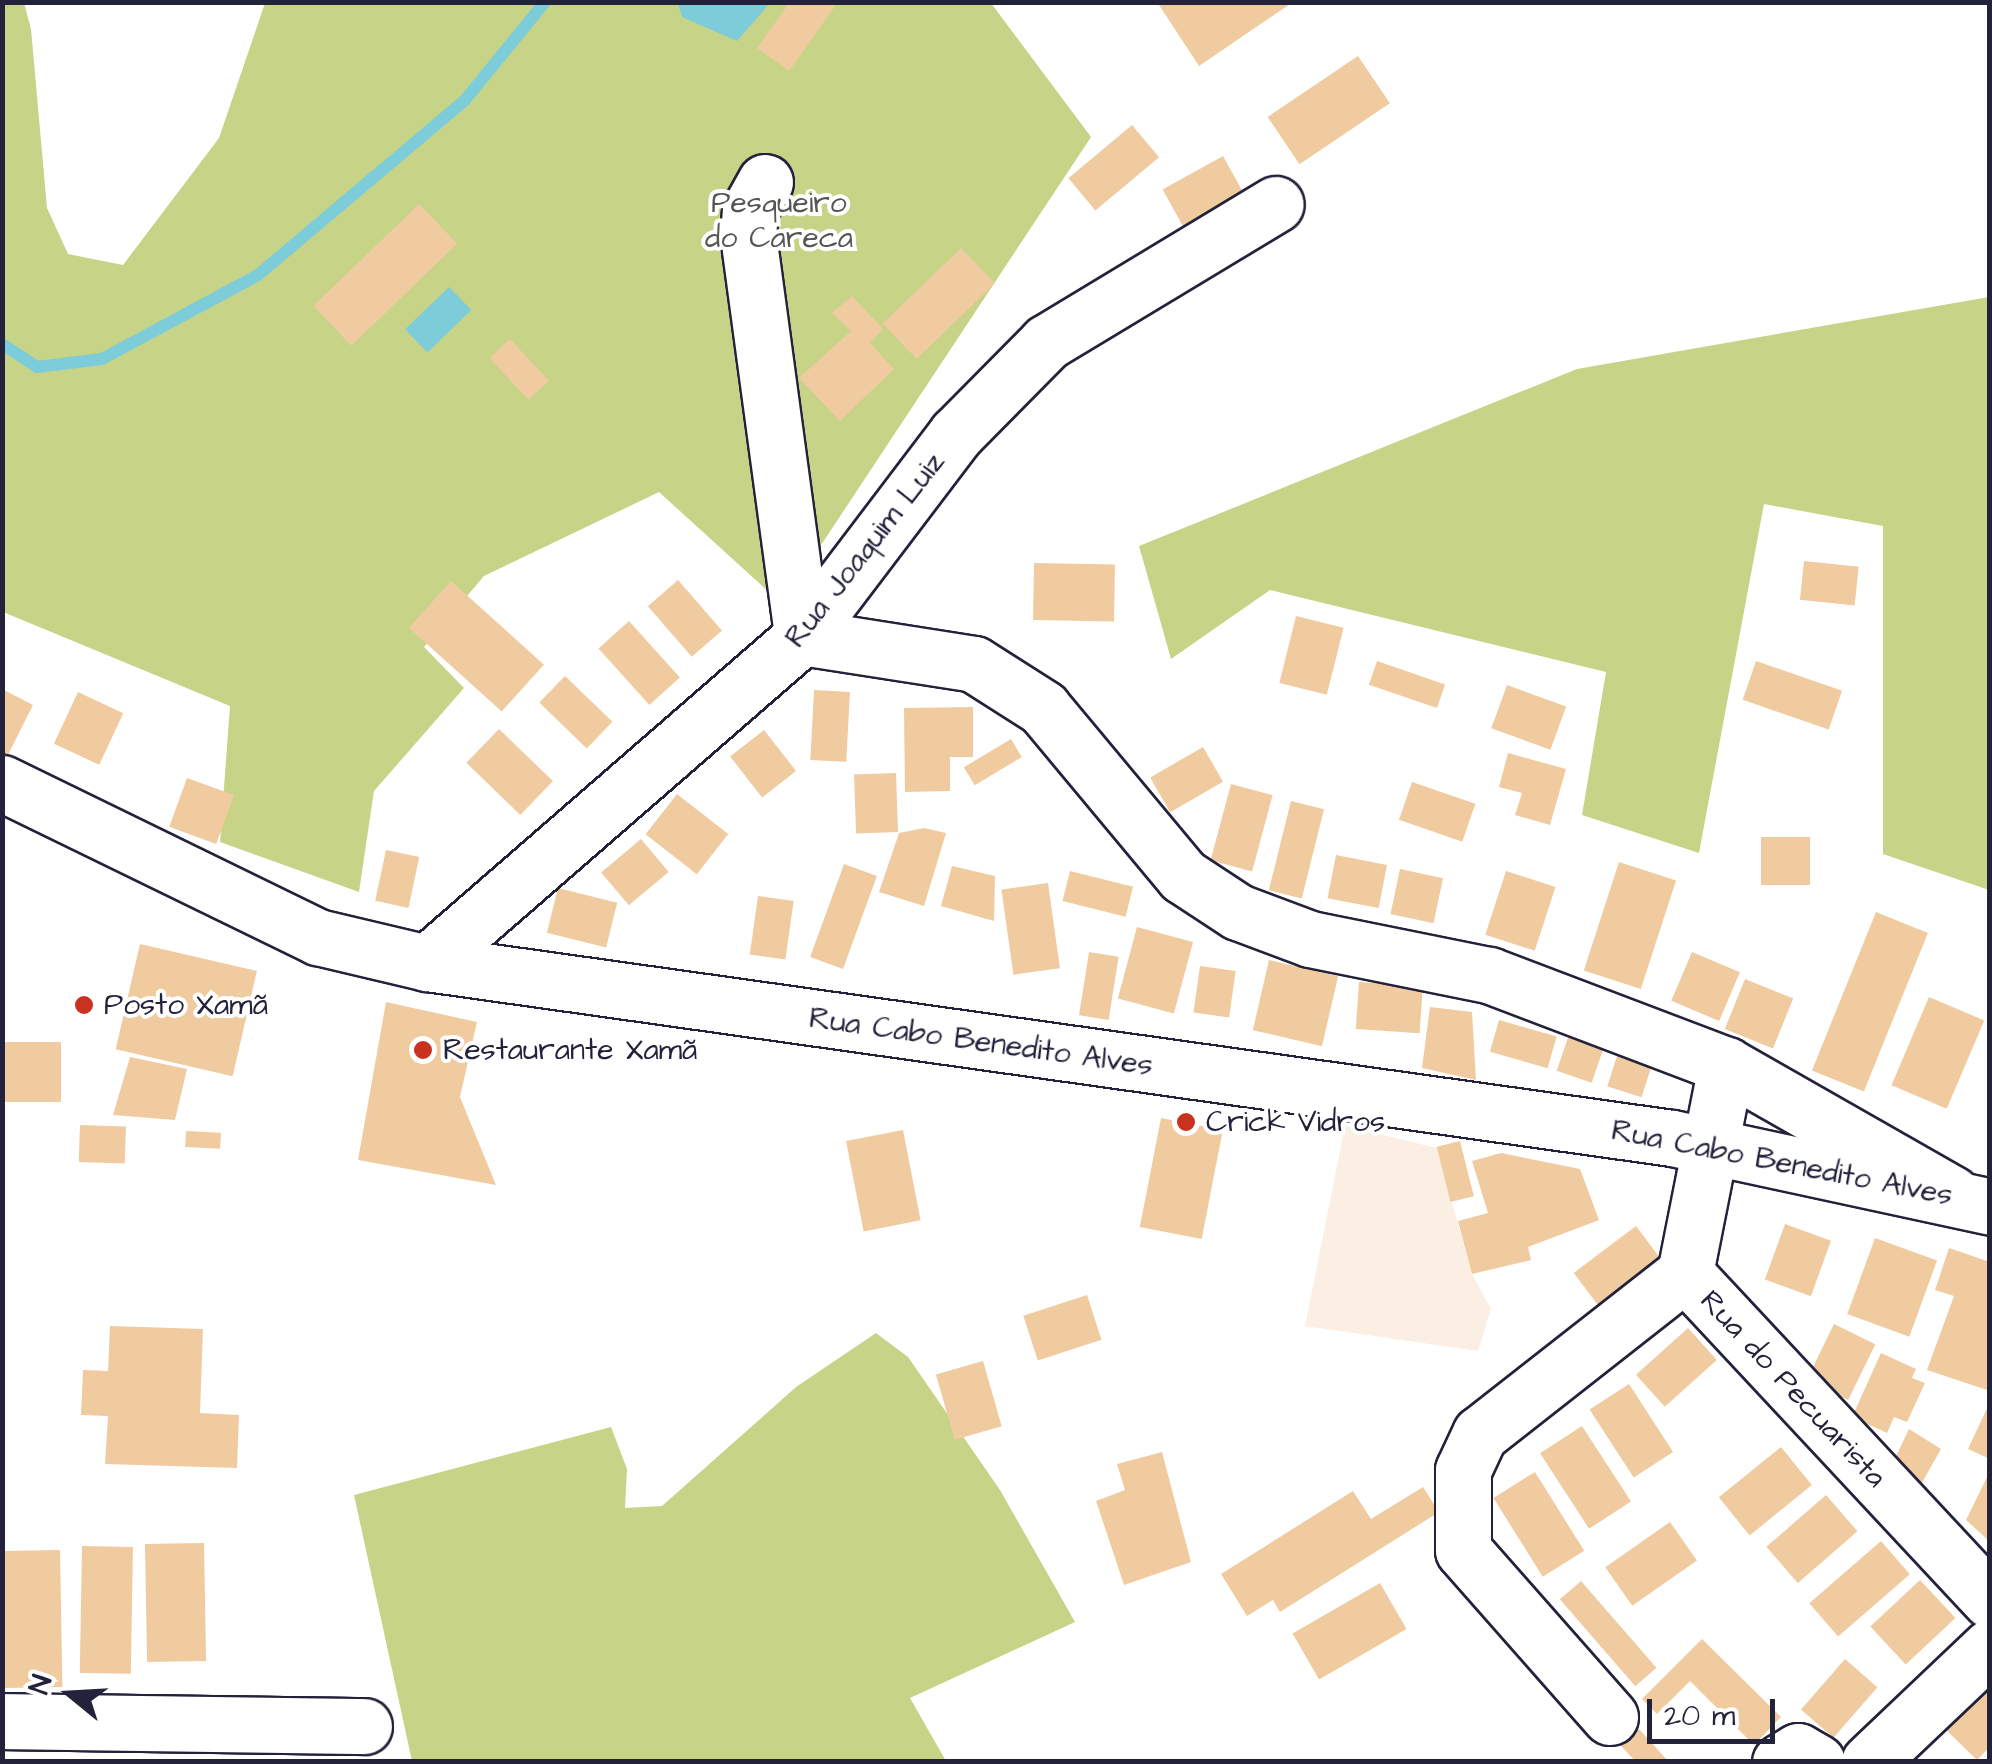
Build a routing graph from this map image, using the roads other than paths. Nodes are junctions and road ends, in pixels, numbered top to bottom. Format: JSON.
{"nodes":[{"id":1,"x":765,"y":182,"type":"dead end"},
{"id":2,"x":1276,"y":204,"type":"dead end"},
{"id":3,"x":802,"y":637,"type":"junction"},
{"id":4,"x":2,"y":783,"type":"edge"},
{"id":5,"x":427,"y":963,"type":"junction"},
{"id":6,"x":1726,"y":1065,"type":"junction"},
{"id":7,"x":1709,"y":1146,"type":"junction"},
{"id":8,"x":1971,"y":1200,"type":"edge"},
{"id":9,"x":1685,"y":1273,"type":"junction"},
{"id":10,"x":1990,"y":1600,"type":"edge"},
{"id":11,"x":1990,"y":1647,"type":"edge"},
{"id":12,"x":1610,"y":1717,"type":"dead end"},
{"id":13,"x":2,"y":1722,"type":"edge"},
{"id":14,"x":364,"y":1726,"type":"dead end"},
{"id":15,"x":1906,"y":1751,"type":"edge"},
{"id":16,"x":1780,"y":1762,"type":"edge"},
{"id":17,"x":1817,"y":1762,"type":"edge"}],
"edges":[{"from":1,"to":3,"type":"street"},
{"from":2,"to":3,"type":"street","name":"Rua Joaquim Luiz"},
{"from":3,"to":5,"type":"street","name":"Rua Joaquim Luiz"},
{"from":3,"to":6,"type":"street"},
{"from":4,"to":5,"type":"street","name":"Rua Cabo Benedito Alves"},
{"from":5,"to":7,"type":"street","name":"Rua Cabo Benedito Alves"},
{"from":6,"to":7,"type":"street","name":"Rua do Pecuarista"},
{"from":6,"to":8,"type":"street"},
{"from":7,"to":8,"type":"street","name":"Rua Cabo Benedito Alves"},
{"from":7,"to":9,"type":"street","name":"Rua do Pecuarista"},
{"from":9,"to":10,"type":"street","name":"Rua do Pecuarista"},
{"from":9,"to":12,"type":"street"},
{"from":11,"to":15,"type":"street"},
{"from":13,"to":14,"type":"street"},
{"from":16,"to":17,"type":"street"}]}
